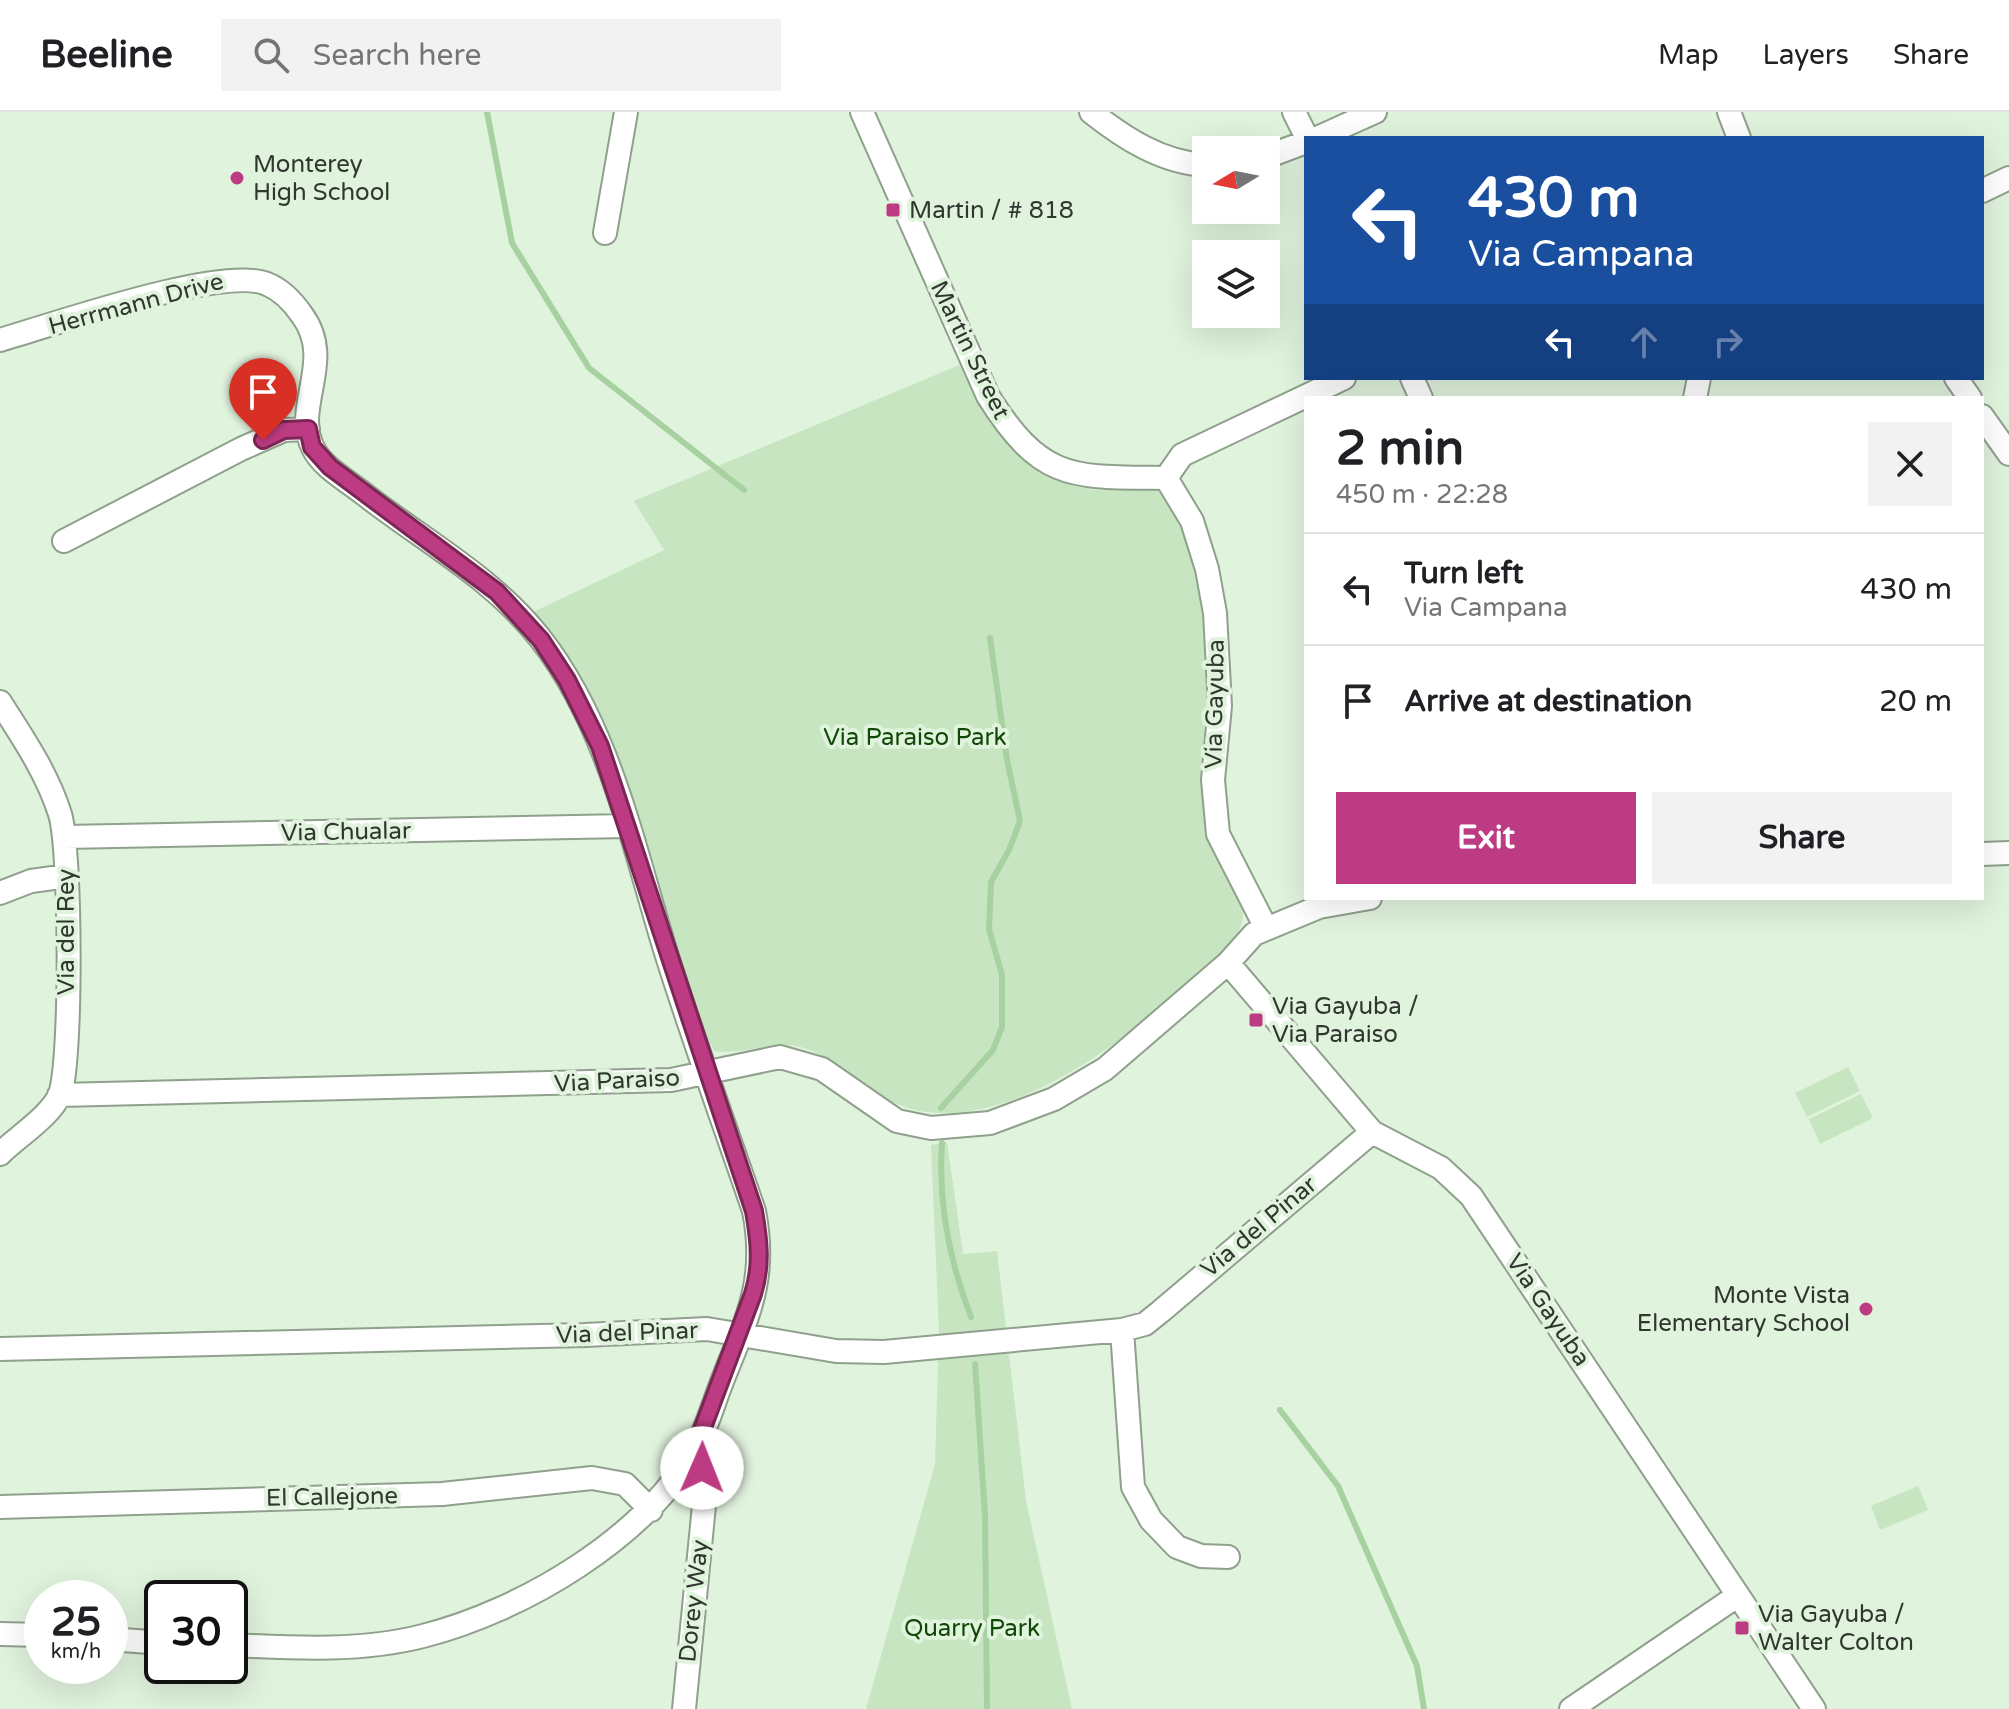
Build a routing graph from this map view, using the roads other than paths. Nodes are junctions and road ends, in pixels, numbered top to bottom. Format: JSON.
{"nodes":[{"id":1,"x":626,"y":112,"type":"edge"},
{"id":2,"x":862,"y":112,"type":"edge"},
{"id":3,"x":1091,"y":112,"type":"edge"},
{"id":4,"x":1294,"y":112,"type":"edge"},
{"id":5,"x":1375,"y":112,"type":"edge"},
{"id":6,"x":1729,"y":112,"type":"edge"},
{"id":7,"x":1304,"y":136,"type":"edge"},
{"id":8,"x":1321,"y":136,"type":"edge"},
{"id":9,"x":1738,"y":136,"type":"edge"},
{"id":10,"x":1304,"y":141,"type":"edge"},
{"id":11,"x":1280,"y":151,"type":"edge"},
{"id":12,"x":1192,"y":162,"type":"edge"},
{"id":13,"x":2009,"y":178,"type":"edge"},
{"id":14,"x":1984,"y":190,"type":"edge"},
{"id":15,"x":605,"y":233,"type":"dead end"},
{"id":16,"x":0,"y":340,"type":"edge"},
{"id":17,"x":1340,"y":380,"type":"edge"},
{"id":18,"x":1306,"y":396,"type":"edge"},
{"id":19,"x":1304,"y":397,"type":"edge"},
{"id":20,"x":1984,"y":419,"type":"edge"},
{"id":21,"x":308,"y":429,"type":"junction"},
{"id":22,"x":2009,"y":454,"type":"edge"},
{"id":23,"x":1166,"y":478,"type":"junction"},
{"id":24,"x":64,"y":541,"type":"dead end"},
{"id":25,"x":0,"y":702,"type":"edge"},
{"id":26,"x":627,"y":826,"type":"junction"},
{"id":27,"x":65,"y":837,"type":"junction"},
{"id":28,"x":2009,"y":853,"type":"edge"},
{"id":29,"x":1984,"y":854,"type":"edge"},
{"id":30,"x":67,"y":876,"type":"junction"},
{"id":31,"x":0,"y":893,"type":"edge"},
{"id":32,"x":1359,"y":900,"type":"edge"},
{"id":33,"x":1266,"y":928,"type":"junction"},
{"id":34,"x":1228,"y":963,"type":"junction"},
{"id":35,"x":708,"y":1075,"type":"junction"},
{"id":36,"x":59,"y":1095,"type":"junction"},
{"id":37,"x":1372,"y":1132,"type":"junction"},
{"id":38,"x":0,"y":1154,"type":"edge"},
{"id":39,"x":1122,"y":1330,"type":"junction"},
{"id":40,"x":740,"y":1336,"type":"junction"},
{"id":41,"x":0,"y":1349,"type":"edge"},
{"id":42,"x":696,"y":1446,"type":"junction"},
{"id":43,"x":0,"y":1507,"type":"edge"},
{"id":44,"x":651,"y":1510,"type":"junction"},
{"id":45,"x":1228,"y":1557,"type":"dead end"},
{"id":46,"x":1737,"y":1596,"type":"junction"},
{"id":47,"x":0,"y":1634,"type":"edge"},
{"id":48,"x":24,"y":1635,"type":"edge"},
{"id":49,"x":248,"y":1645,"type":"edge"},
{"id":50,"x":684,"y":1709,"type":"edge"},
{"id":51,"x":1571,"y":1709,"type":"edge"},
{"id":52,"x":1814,"y":1709,"type":"edge"}],
"edges":[{"from":1,"to":15,"type":"street"},
{"from":2,"to":23,"type":"street","name":"Martin Street"},
{"from":3,"to":12,"type":"street"},
{"from":4,"to":7,"type":"street"},
{"from":5,"to":8,"type":"street"},
{"from":6,"to":9,"type":"street"},
{"from":10,"to":11,"type":"street"},
{"from":13,"to":14,"type":"street"},
{"from":16,"to":21,"type":"street","name":"Herrmann Drive"},
{"from":17,"to":18,"type":"street"},
{"from":19,"to":23,"type":"street"},
{"from":20,"to":22,"type":"street"},
{"from":21,"to":24,"type":"street"},
{"from":21,"to":26,"type":"street"},
{"from":23,"to":33,"type":"street","name":"Via Gayuba"},
{"from":25,"to":27,"type":"street","name":"Via del Rey"},
{"from":26,"to":27,"type":"street","name":"Via Chualar"},
{"from":26,"to":35,"type":"street"},
{"from":27,"to":30,"type":"street","name":"Via del Rey"},
{"from":28,"to":29,"type":"street"},
{"from":30,"to":31,"type":"street"},
{"from":30,"to":36,"type":"street","name":"Via del Rey"},
{"from":32,"to":33,"type":"street","name":"Via Paraiso"},
{"from":33,"to":34,"type":"street","name":"Via Paraiso"},
{"from":34,"to":35,"type":"street","name":"Via Paraiso"},
{"from":34,"to":37,"type":"street","name":"Via Gayuba"},
{"from":35,"to":36,"type":"street","name":"Via Paraiso"},
{"from":35,"to":40,"type":"street"},
{"from":36,"to":38,"type":"street"},
{"from":37,"to":39,"type":"street","name":"Via del Pinar"},
{"from":37,"to":46,"type":"street","name":"Via Gayuba"},
{"from":39,"to":40,"type":"street","name":"Via del Pinar"},
{"from":39,"to":45,"type":"street"},
{"from":40,"to":41,"type":"street","name":"Via del Pinar"},
{"from":40,"to":42,"type":"street"},
{"from":42,"to":44,"type":"street"},
{"from":42,"to":50,"type":"street","name":"Dorey Way"},
{"from":43,"to":44,"type":"street","name":"El Callejone"},
{"from":44,"to":49,"type":"street"},
{"from":46,"to":51,"type":"street"},
{"from":46,"to":52,"type":"street","name":"Via Gayuba"},
{"from":47,"to":48,"type":"street"}]}
